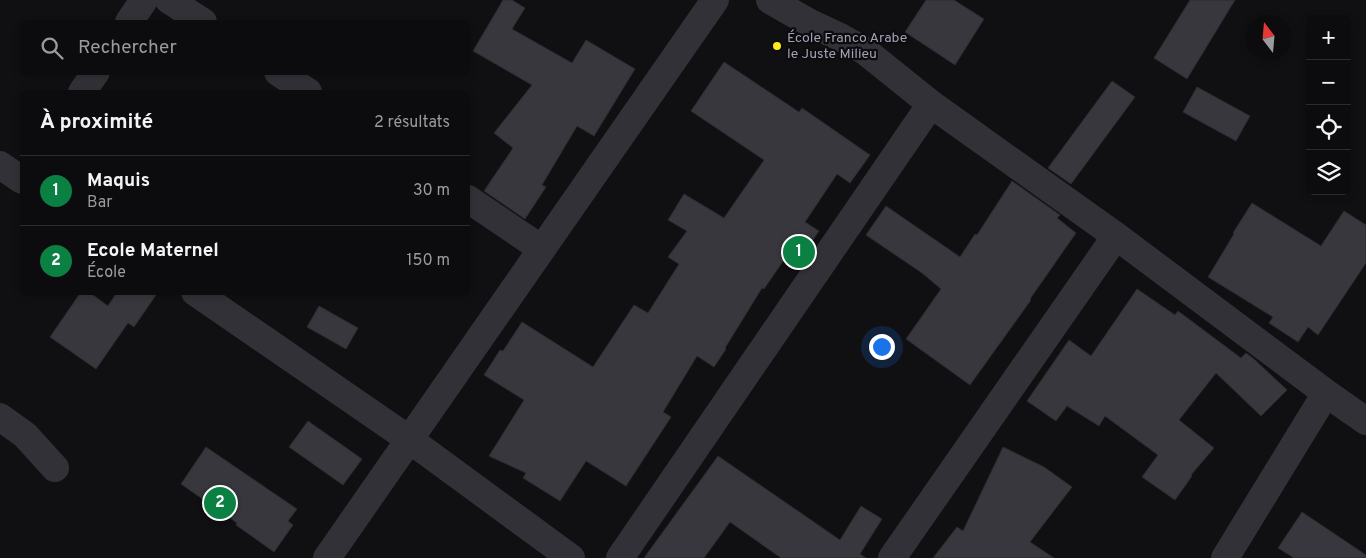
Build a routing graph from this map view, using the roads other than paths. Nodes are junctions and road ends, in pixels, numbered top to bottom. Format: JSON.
{"nodes":[{"id":1,"x":144,"y":0,"type":"edge"},
{"id":2,"x":169,"y":0,"type":"edge"},
{"id":3,"x":715,"y":0,"type":"edge"},
{"id":4,"x":770,"y":0,"type":"edge"},
{"id":5,"x":130,"y":20,"type":"edge"},
{"id":6,"x":200,"y":20,"type":"edge"},
{"id":7,"x":94,"y":75,"type":"edge"},
{"id":8,"x":282,"y":75,"type":"edge"},
{"id":9,"x":83,"y":90,"type":"edge"},
{"id":10,"x":305,"y":90,"type":"edge"},
{"id":11,"x":932,"y":104,"type":"junction"},
{"id":12,"x":0,"y":165,"type":"edge"},
{"id":13,"x":20,"y":179,"type":"edge"},
{"id":14,"x":470,"y":200,"type":"edge"},
{"id":15,"x":1116,"y":236,"type":"junction"},
{"id":16,"x":542,"y":250,"type":"junction"},
{"id":17,"x":199,"y":295,"type":"edge"},
{"id":18,"x":1326,"y":393,"type":"junction"},
{"id":19,"x":0,"y":417,"type":"edge"},
{"id":20,"x":1366,"y":421,"type":"edge"},
{"id":21,"x":410,"y":440,"type":"junction"},
{"id":22,"x":55,"y":468,"type":"dead end"},
{"id":23,"x":327,"y":558,"type":"edge"},
{"id":24,"x":571,"y":558,"type":"edge"},
{"id":25,"x":620,"y":558,"type":"edge"},
{"id":26,"x":892,"y":558,"type":"edge"},
{"id":27,"x":1225,"y":558,"type":"edge"}],
"edges":[{"from":1,"to":5,"type":"street"},
{"from":2,"to":6,"type":"street"},
{"from":3,"to":16,"type":"street"},
{"from":4,"to":11,"type":"street"},
{"from":7,"to":9,"type":"street"},
{"from":8,"to":10,"type":"street"},
{"from":11,"to":15,"type":"street"},
{"from":11,"to":25,"type":"street"},
{"from":12,"to":13,"type":"street"},
{"from":14,"to":16,"type":"street"},
{"from":15,"to":18,"type":"street"},
{"from":15,"to":26,"type":"street"},
{"from":16,"to":21,"type":"street"},
{"from":17,"to":21,"type":"street"},
{"from":18,"to":20,"type":"street"},
{"from":18,"to":27,"type":"street"},
{"from":19,"to":22,"type":"street"},
{"from":21,"to":23,"type":"street"},
{"from":21,"to":24,"type":"street"}]}
